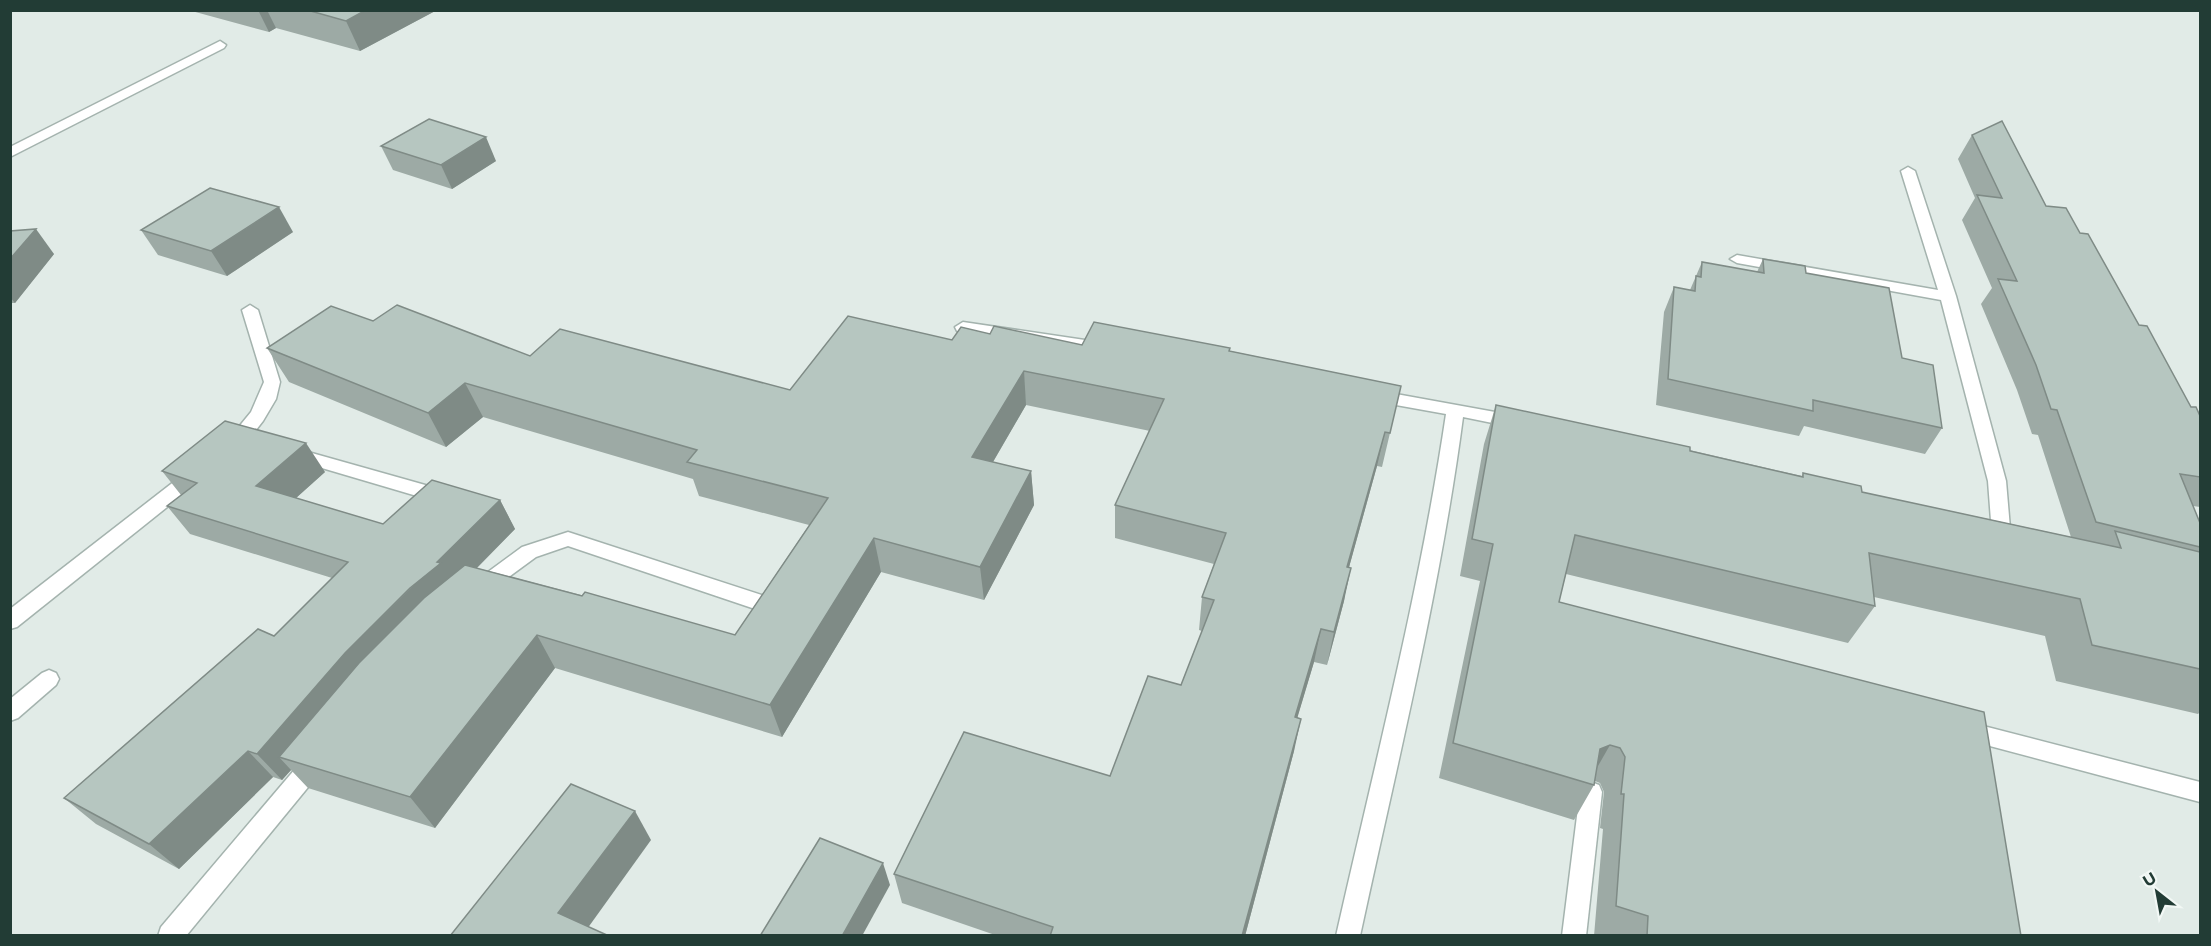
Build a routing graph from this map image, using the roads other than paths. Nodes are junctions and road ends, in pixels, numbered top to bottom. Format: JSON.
{"nodes":[{"id":1,"x":220,"y":45,"type":"dead end"},
{"id":2,"x":10,"y":153,"type":"edge"},
{"id":3,"x":1908,"y":171,"type":"dead end"},
{"id":4,"x":1737,"y":259,"type":"dead end"},
{"id":5,"x":1948,"y":296,"type":"junction"},
{"id":6,"x":250,"y":310,"type":"dead end"},
{"id":7,"x":963,"y":327,"type":"edge"},
{"id":8,"x":1126,"y":352,"type":"edge"},
{"id":9,"x":1361,"y":394,"type":"edge"},
{"id":10,"x":1455,"y":411,"type":"junction"},
{"id":11,"x":1530,"y":424,"type":"edge"},
{"id":12,"x":240,"y":439,"type":"junction"},
{"id":13,"x":454,"y":500,"type":"edge"},
{"id":14,"x":1979,"y":534,"type":"edge"},
{"id":15,"x":2002,"y":540,"type":"junction"},
{"id":16,"x":2024,"y":545,"type":"edge"},
{"id":17,"x":463,"y":603,"type":"edge"},
{"id":18,"x":764,"y":604,"type":"edge"},
{"id":19,"x":10,"y":621,"type":"edge"},
{"id":20,"x":49,"y":679,"type":"dead end"},
{"id":21,"x":10,"y":712,"type":"edge"},
{"id":22,"x":1943,"y":724,"type":"edge"},
{"id":23,"x":327,"y":747,"type":"edge"},
{"id":24,"x":1591,"y":792,"type":"edge"},
{"id":25,"x":2200,"y":792,"type":"edge"},
{"id":26,"x":170,"y":936,"type":"edge"},
{"id":27,"x":1348,"y":936,"type":"edge"},
{"id":28,"x":1574,"y":936,"type":"edge"}],
"edges":[{"from":1,"to":2,"type":"street"},
{"from":3,"to":5,"type":"street"},
{"from":4,"to":5,"type":"street"},
{"from":5,"to":15,"type":"street"},
{"from":6,"to":12,"type":"street"},
{"from":7,"to":8,"type":"street"},
{"from":9,"to":10,"type":"street"},
{"from":10,"to":11,"type":"street"},
{"from":10,"to":27,"type":"street"},
{"from":12,"to":13,"type":"street"},
{"from":12,"to":19,"type":"street"},
{"from":14,"to":15,"type":"street"},
{"from":15,"to":16,"type":"street"},
{"from":17,"to":18,"type":"street"},
{"from":20,"to":21,"type":"street"},
{"from":22,"to":25,"type":"street"},
{"from":23,"to":26,"type":"street"},
{"from":24,"to":28,"type":"street"}]}
